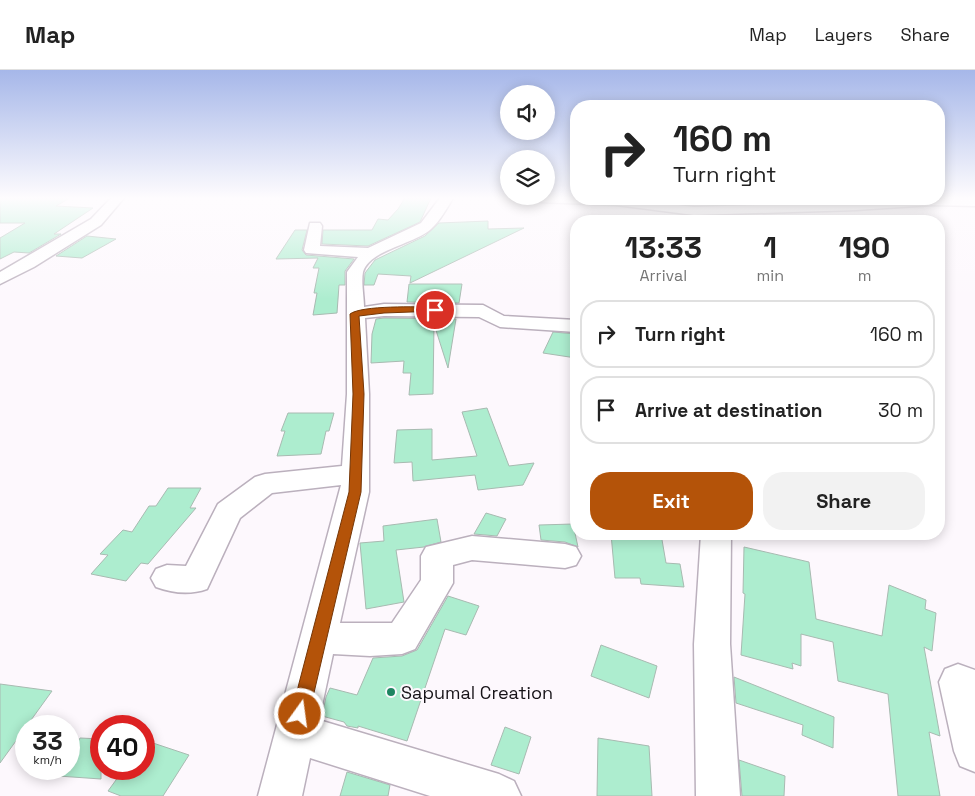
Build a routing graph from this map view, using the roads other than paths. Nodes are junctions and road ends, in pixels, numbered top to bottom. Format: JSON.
{"nodes":[{"id":1,"x":80,"y":232,"type":"edge"},
{"id":2,"x":315,"y":232,"type":"edge"},
{"id":3,"x":417,"y":232,"type":"edge"},
{"id":4,"x":372,"y":253,"type":"junction"},
{"id":5,"x":2,"y":277,"type":"edge"},
{"id":6,"x":355,"y":314,"type":"junction"},
{"id":7,"x":570,"y":326,"type":"edge"},
{"id":8,"x":356,"y":474,"type":"junction"},
{"id":9,"x":716,"y":540,"type":"edge"},
{"id":10,"x":565,"y":556,"type":"dead end"},
{"id":11,"x":167,"y":578,"type":"dead end"},
{"id":12,"x":319,"y":638,"type":"junction"},
{"id":13,"x":975,"y":688,"type":"edge"},
{"id":14,"x":295,"y":733,"type":"junction"},
{"id":15,"x":975,"y":752,"type":"edge"},
{"id":16,"x":280,"y":796,"type":"edge"},
{"id":17,"x":499,"y":796,"type":"edge"},
{"id":18,"x":718,"y":796,"type":"edge"}],
"edges":[{"from":1,"to":5,"type":"street"},
{"from":2,"to":4,"type":"street"},
{"from":3,"to":4,"type":"street"},
{"from":4,"to":6,"type":"street"},
{"from":6,"to":7,"type":"street"},
{"from":6,"to":8,"type":"street"},
{"from":8,"to":11,"type":"street"},
{"from":8,"to":12,"type":"street"},
{"from":9,"to":18,"type":"street"},
{"from":10,"to":12,"type":"street"},
{"from":12,"to":14,"type":"street"},
{"from":13,"to":15,"type":"street"},
{"from":14,"to":16,"type":"street"},
{"from":14,"to":17,"type":"street"}]}
